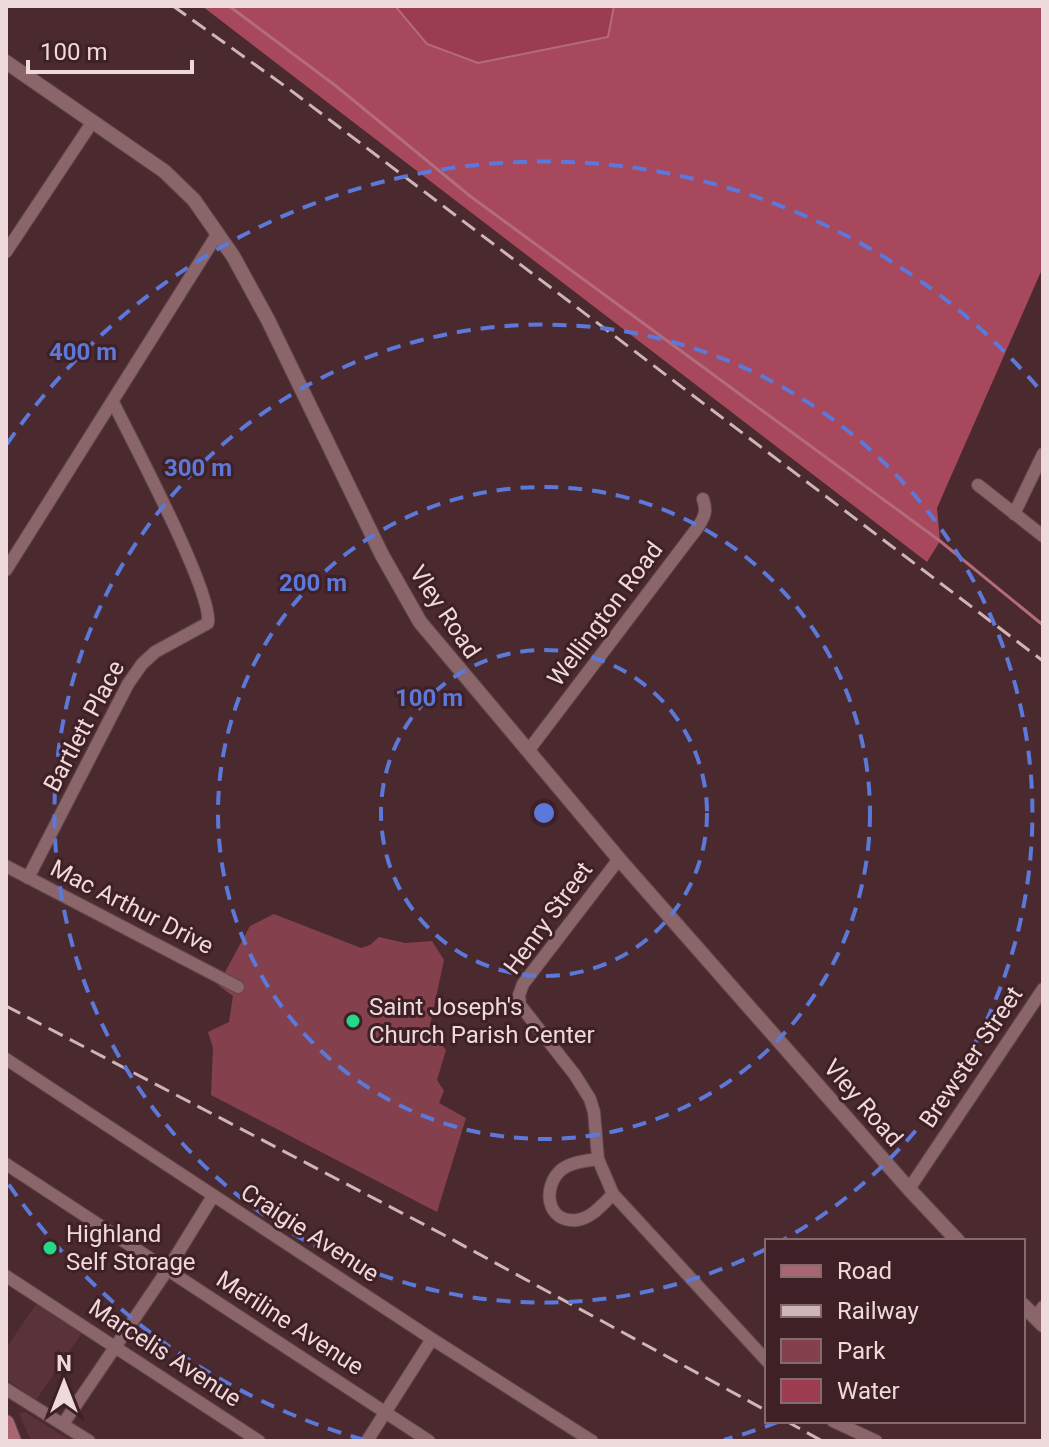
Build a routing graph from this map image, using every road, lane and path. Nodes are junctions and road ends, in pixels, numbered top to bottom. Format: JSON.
{"nodes":[{"id":1,"x":6,"y":62,"type":"edge"},
{"id":2,"x":93,"y":121,"type":"junction"},
{"id":3,"x":218,"y":233,"type":"junction"},
{"id":4,"x":6,"y":252,"type":"edge"},
{"id":5,"x":113,"y":402,"type":"junction"},
{"id":6,"x":1043,"y":454,"type":"edge"},
{"id":7,"x":978,"y":485,"type":"dead end"},
{"id":8,"x":703,"y":499,"type":"dead end"},
{"id":9,"x":1014,"y":514,"type":"junction"},
{"id":10,"x":1043,"y":536,"type":"edge"},
{"id":11,"x":6,"y":570,"type":"edge"},
{"id":12,"x":528,"y":751,"type":"junction"},
{"id":13,"x":619,"y":859,"type":"junction"},
{"id":14,"x":6,"y":866,"type":"edge"},
{"id":15,"x":28,"y":878,"type":"junction"},
{"id":16,"x":238,"y":987,"type":"dead end"},
{"id":17,"x":1043,"y":989,"type":"edge"},
{"id":18,"x":6,"y":1059,"type":"edge"},
{"id":19,"x":598,"y":1159,"type":"junction"},
{"id":20,"x":6,"y":1164,"type":"edge"},
{"id":21,"x":909,"y":1189,"type":"junction"},
{"id":22,"x":613,"y":1194,"type":"junction"},
{"id":23,"x":213,"y":1196,"type":"junction"},
{"id":24,"x":955,"y":1238,"type":"edge"},
{"id":25,"x":168,"y":1269,"type":"junction"},
{"id":26,"x":6,"y":1276,"type":"edge"},
{"id":27,"x":432,"y":1339,"type":"junction"},
{"id":28,"x":115,"y":1347,"type":"junction"},
{"id":29,"x":765,"y":1359,"type":"edge"},
{"id":30,"x":6,"y":1389,"type":"edge"},
{"id":31,"x":386,"y":1412,"type":"junction"},
{"id":32,"x":6,"y":1423,"type":"edge"},
{"id":33,"x":837,"y":1423,"type":"edge"},
{"id":34,"x":63,"y":1424,"type":"junction"},
{"id":35,"x":13,"y":1441,"type":"edge"},
{"id":36,"x":89,"y":1441,"type":"edge"},
{"id":37,"x":259,"y":1441,"type":"edge"},
{"id":38,"x":367,"y":1441,"type":"edge"},
{"id":39,"x":429,"y":1441,"type":"edge"},
{"id":40,"x":592,"y":1441,"type":"edge"},
{"id":41,"x":876,"y":1441,"type":"edge"}],
"edges":[{"from":1,"to":2,"type":"street","name":"Vley Road"},
{"from":2,"to":3,"type":"street","name":"Vley Road"},
{"from":2,"to":4,"type":"street"},
{"from":3,"to":5,"type":"street"},
{"from":3,"to":12,"type":"street","name":"Vley Road"},
{"from":5,"to":11,"type":"street"},
{"from":5,"to":15,"type":"street","name":"Bartlett Place"},
{"from":6,"to":9,"type":"street"},
{"from":7,"to":9,"type":"street"},
{"from":8,"to":12,"type":"street","name":"Wellington Road"},
{"from":9,"to":10,"type":"street"},
{"from":12,"to":13,"type":"street","name":"Vley Road"},
{"from":13,"to":19,"type":"street","name":"Henry Street"},
{"from":13,"to":21,"type":"street","name":"Vley Road"},
{"from":14,"to":15,"type":"street","name":"Mac Arthur Drive"},
{"from":15,"to":16,"type":"street","name":"Mac Arthur Drive"},
{"from":17,"to":21,"type":"street","name":"Brewster Street"},
{"from":18,"to":23,"type":"street","name":"Craigie Avenue"},
{"from":19,"to":22,"type":"street"},
{"from":19,"to":22,"type":"street"},
{"from":20,"to":25,"type":"street","name":"Meriline Avenue"},
{"from":21,"to":24,"type":"street","name":"Vley Road"},
{"from":22,"to":29,"type":"street"},
{"from":23,"to":25,"type":"street"},
{"from":23,"to":27,"type":"street","name":"Craigie Avenue"},
{"from":25,"to":28,"type":"street"},
{"from":25,"to":31,"type":"street","name":"Meriline Avenue"},
{"from":26,"to":28,"type":"street","name":"Marcelis Avenue"},
{"from":27,"to":31,"type":"street"},
{"from":27,"to":40,"type":"street","name":"Craigie Avenue"},
{"from":28,"to":34,"type":"street"},
{"from":28,"to":37,"type":"street","name":"Marcelis Avenue"},
{"from":30,"to":34,"type":"street"},
{"from":31,"to":38,"type":"street"},
{"from":31,"to":39,"type":"street","name":"Meriline Avenue"},
{"from":32,"to":35,"type":"main road"},
{"from":33,"to":41,"type":"street"},
{"from":34,"to":36,"type":"street"}]}
